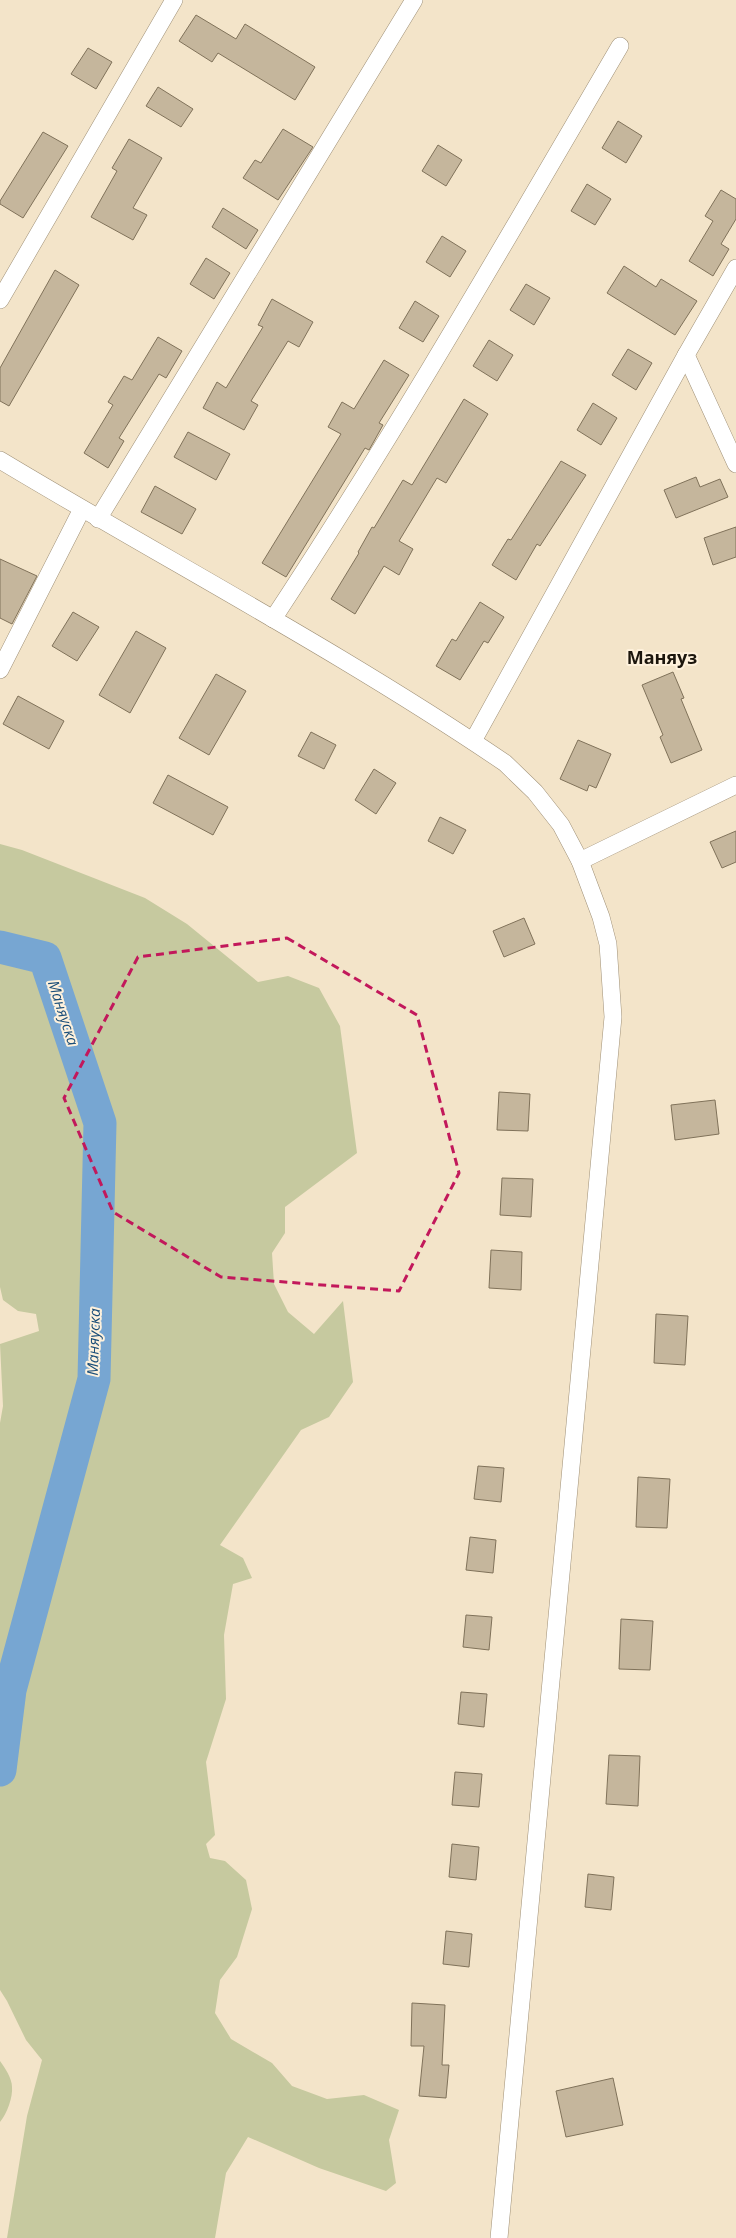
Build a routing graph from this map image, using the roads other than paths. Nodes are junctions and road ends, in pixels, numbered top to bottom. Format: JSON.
{"nodes":[{"id":1,"x":174,"y":0,"type":"edge"},
{"id":2,"x":414,"y":0,"type":"edge"},
{"id":3,"x":620,"y":46,"type":"dead end"},
{"id":4,"x":736,"y":268,"type":"edge"},
{"id":5,"x":0,"y":300,"type":"edge"},
{"id":6,"x":686,"y":355,"type":"junction"},
{"id":7,"x":0,"y":460,"type":"edge"},
{"id":8,"x":736,"y":464,"type":"edge"},
{"id":9,"x":82,"y":509,"type":"junction"},
{"id":10,"x":98,"y":519,"type":"junction"},
{"id":11,"x":273,"y":619,"type":"junction"},
{"id":12,"x":0,"y":670,"type":"edge"},
{"id":13,"x":473,"y":741,"type":"junction"},
{"id":14,"x":736,"y":785,"type":"edge"},
{"id":15,"x":580,"y":861,"type":"junction"},
{"id":16,"x":499,"y":2238,"type":"edge"}],
"edges":[{"from":1,"to":5,"type":"street"},
{"from":2,"to":10,"type":"street"},
{"from":3,"to":11,"type":"street"},
{"from":4,"to":6,"type":"street"},
{"from":6,"to":8,"type":"street"},
{"from":6,"to":13,"type":"street"},
{"from":7,"to":9,"type":"street"},
{"from":9,"to":10,"type":"street"},
{"from":9,"to":12,"type":"street"},
{"from":10,"to":11,"type":"street"},
{"from":11,"to":13,"type":"street"},
{"from":13,"to":15,"type":"street"},
{"from":14,"to":15,"type":"street"},
{"from":15,"to":16,"type":"street"}]}
